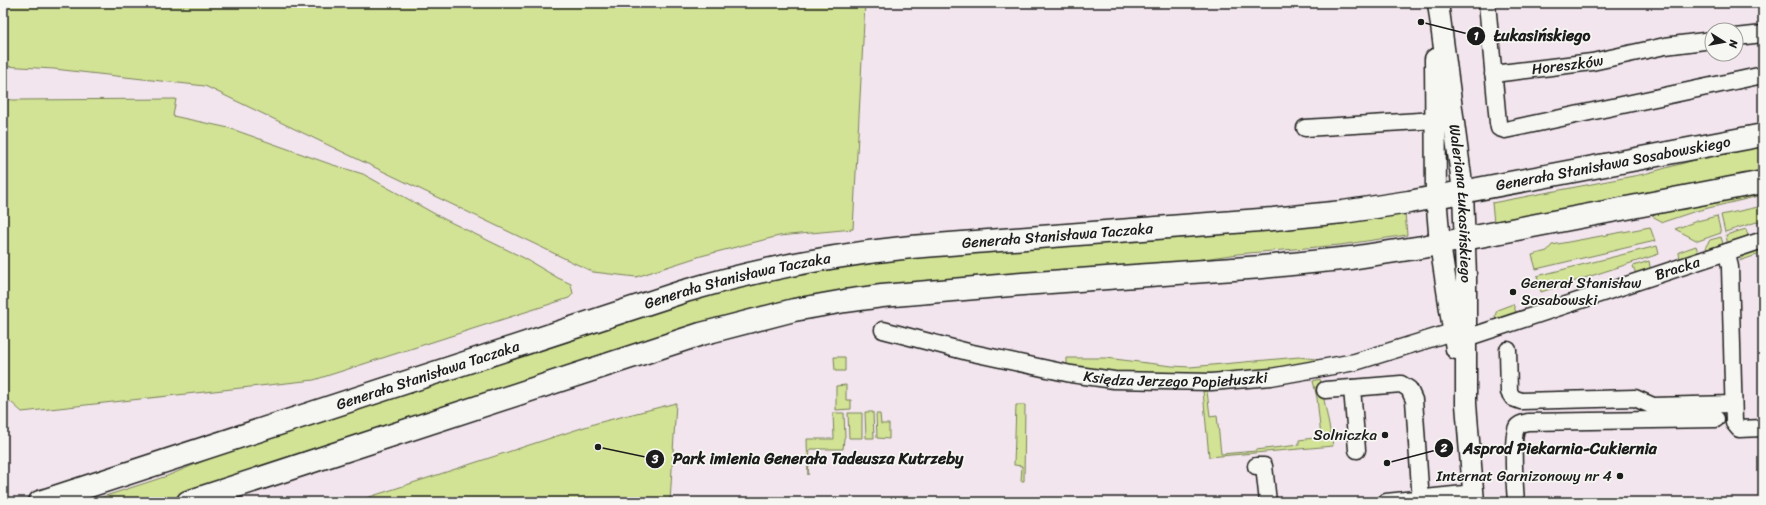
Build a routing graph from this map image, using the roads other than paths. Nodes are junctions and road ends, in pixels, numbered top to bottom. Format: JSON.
{"nodes":[{"id":1,"x":1434,"y":3,"type":"edge"},
{"id":2,"x":1438,"y":3,"type":"edge"},
{"id":3,"x":1487,"y":3,"type":"edge"},
{"id":4,"x":1763,"y":34,"type":"edge"},
{"id":5,"x":1744,"y":36,"type":"edge"},
{"id":6,"x":1704,"y":41,"type":"edge"},
{"id":7,"x":1493,"y":74,"type":"junction"},
{"id":8,"x":1763,"y":75,"type":"edge"},
{"id":9,"x":1555,"y":112,"type":"dead end"},
{"id":10,"x":1497,"y":118,"type":"junction"},
{"id":11,"x":1436,"y":120,"type":"junction"},
{"id":12,"x":1305,"y":128,"type":"dead end"},
{"id":13,"x":1763,"y":135,"type":"edge"},
{"id":14,"x":1763,"y":182,"type":"edge"},
{"id":15,"x":1463,"y":191,"type":"junction"},
{"id":16,"x":1436,"y":196,"type":"junction"},
{"id":17,"x":1466,"y":238,"type":"junction"},
{"id":18,"x":1763,"y":240,"type":"edge"},
{"id":19,"x":1440,"y":244,"type":"junction"},
{"id":20,"x":1727,"y":252,"type":"junction"},
{"id":21,"x":883,"y":330,"type":"dead end"},
{"id":22,"x":1460,"y":334,"type":"junction"},
{"id":23,"x":1508,"y":350,"type":"dead end"},
{"id":24,"x":1352,"y":388,"type":"junction"},
{"id":25,"x":1325,"y":390,"type":"dead end"},
{"id":26,"x":1733,"y":404,"type":"junction"},
{"id":27,"x":1716,"y":419,"type":"dead end"},
{"id":28,"x":1763,"y":428,"type":"edge"},
{"id":29,"x":1357,"y":450,"type":"dead end"},
{"id":30,"x":1256,"y":466,"type":"dead end"},
{"id":31,"x":1474,"y":498,"type":"edge"},
{"id":32,"x":1421,"y":500,"type":"edge"},
{"id":33,"x":40,"y":502,"type":"edge"},
{"id":34,"x":188,"y":502,"type":"edge"},
{"id":35,"x":1268,"y":502,"type":"edge"},
{"id":36,"x":1386,"y":502,"type":"edge"},
{"id":37,"x":1516,"y":502,"type":"edge"}],
"edges":[{"from":1,"to":11,"type":"street","name":"Waleriana Łukasińskiego"},
{"from":2,"to":15,"type":"street","name":"Waleriana Łukasińskiego"},
{"from":3,"to":7,"type":"street"},
{"from":4,"to":5,"type":"street"},
{"from":6,"to":7,"type":"street","name":"Horeszków"},
{"from":7,"to":10,"type":"street"},
{"from":8,"to":10,"type":"street"},
{"from":9,"to":10,"type":"street"},
{"from":11,"to":12,"type":"street","name":"Waleriana Łukasińskiego"},
{"from":11,"to":16,"type":"street","name":"Waleriana Łukasińskiego"},
{"from":13,"to":15,"type":"main road","name":"Generała Stanisława Sosabowskiego"},
{"from":14,"to":17,"type":"main road"},
{"from":15,"to":16,"type":"main road","name":"Generała Stanisława Taczaka"},
{"from":15,"to":17,"type":"street","name":"Waleriana Łukasińskiego"},
{"from":16,"to":19,"type":"street","name":"Waleriana Łukasińskiego"},
{"from":16,"to":33,"type":"main road","name":"Generała Stanisława Taczaka"},
{"from":17,"to":19,"type":"main road"},
{"from":17,"to":22,"type":"street","name":"Waleriana Łukasińskiego"},
{"from":18,"to":20,"type":"street","name":"Bracka"},
{"from":19,"to":22,"type":"street","name":"Waleriana Łukasińskiego"},
{"from":19,"to":34,"type":"main road"},
{"from":20,"to":22,"type":"street","name":"Bracka"},
{"from":20,"to":26,"type":"street"},
{"from":21,"to":22,"type":"street","name":"Księdza Jerzego Popiełuszki"},
{"from":22,"to":31,"type":"street","name":"Waleriana Łukasińskiego"},
{"from":23,"to":26,"type":"street"},
{"from":24,"to":25,"type":"street"},
{"from":24,"to":29,"type":"street"},
{"from":24,"to":32,"type":"street"},
{"from":26,"to":28,"type":"street"},
{"from":27,"to":37,"type":"street"},
{"from":30,"to":35,"type":"street"},
{"from":31,"to":32,"type":"street","name":"Waleriana Łukasińskiego"},
{"from":32,"to":36,"type":"street","name":"Waleriana Łukasińskiego"}]}
